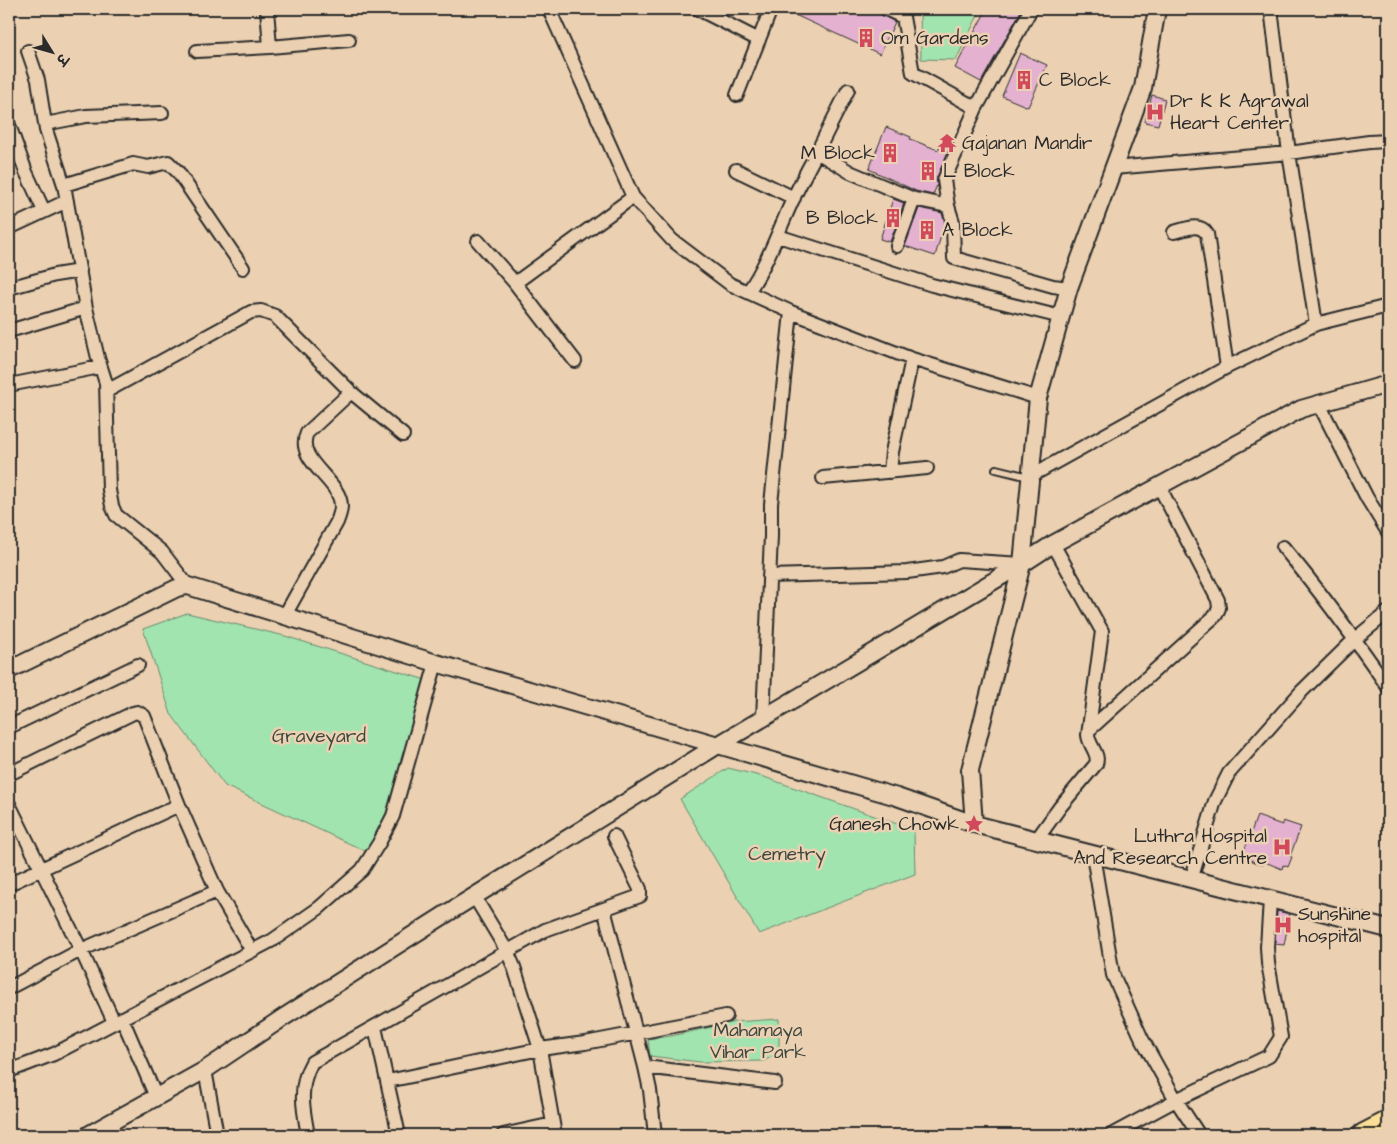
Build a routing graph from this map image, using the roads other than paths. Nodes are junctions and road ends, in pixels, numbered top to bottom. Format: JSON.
{"nodes":[{"id":1,"x":267,"y":9,"type":"edge"},
{"id":2,"x":549,"y":9,"type":"edge"},
{"id":3,"x":698,"y":9,"type":"edge"},
{"id":4,"x":771,"y":9,"type":"edge"},
{"id":5,"x":886,"y":9,"type":"edge"},
{"id":6,"x":1031,"y":9,"type":"edge"},
{"id":7,"x":1157,"y":9,"type":"edge"},
{"id":8,"x":1271,"y":9,"type":"edge"},
{"id":9,"x":349,"y":40,"type":"dead end"},
{"id":10,"x":759,"y":40,"type":"junction"},
{"id":11,"x":270,"y":48,"type":"junction"},
{"id":12,"x":28,"y":50,"type":"dead end"},
{"id":13,"x":197,"y":51,"type":"dead end"},
{"id":14,"x":848,"y":90,"type":"dead end"},
{"id":15,"x":737,"y":95,"type":"dead end"},
{"id":16,"x":976,"y":108,"type":"junction"},
{"id":17,"x":162,"y":113,"type":"dead end"},
{"id":18,"x":45,"y":124,"type":"junction"},
{"id":19,"x":9,"y":125,"type":"edge"},
{"id":20,"x":1388,"y":141,"type":"edge"},
{"id":21,"x":817,"y":152,"type":"junction"},
{"id":22,"x":1289,"y":153,"type":"junction"},
{"id":23,"x":1113,"y":168,"type":"junction"},
{"id":24,"x":736,"y":170,"type":"dead end"},
{"id":25,"x":64,"y":185,"type":"junction"},
{"id":26,"x":633,"y":197,"type":"junction"},
{"id":27,"x":794,"y":198,"type":"junction"},
{"id":28,"x":914,"y":199,"type":"junction"},
{"id":29,"x":67,"y":201,"type":"junction"},
{"id":30,"x":948,"y":206,"type":"junction"},
{"id":31,"x":44,"y":210,"type":"junction"},
{"id":32,"x":9,"y":228,"type":"edge"},
{"id":33,"x":1174,"y":232,"type":"dead end"},
{"id":34,"x":778,"y":236,"type":"junction"},
{"id":35,"x":478,"y":241,"type":"dead end"},
{"id":36,"x":897,"y":246,"type":"dead end"},
{"id":37,"x":243,"y":268,"type":"dead end"},
{"id":38,"x":80,"y":270,"type":"junction"},
{"id":39,"x":515,"y":283,"type":"junction"},
{"id":40,"x":9,"y":288,"type":"edge"},
{"id":41,"x":1069,"y":288,"type":"junction"},
{"id":42,"x":748,"y":292,"type":"junction"},
{"id":43,"x":1388,"y":306,"type":"edge"},
{"id":44,"x":86,"y":308,"type":"junction"},
{"id":45,"x":791,"y":312,"type":"junction"},
{"id":46,"x":1060,"y":317,"type":"junction"},
{"id":47,"x":1316,"y":324,"type":"junction"},
{"id":48,"x":9,"y":331,"type":"edge"},
{"id":49,"x":912,"y":359,"type":"junction"},
{"id":50,"x":575,"y":360,"type":"dead end"},
{"id":51,"x":100,"y":367,"type":"junction"},
{"id":52,"x":1227,"y":367,"type":"junction"},
{"id":53,"x":1388,"y":384,"type":"edge"},
{"id":54,"x":9,"y":386,"type":"edge"},
{"id":55,"x":107,"y":391,"type":"junction"},
{"id":56,"x":351,"y":392,"type":"junction"},
{"id":57,"x":1038,"y":398,"type":"junction"},
{"id":58,"x":1319,"y":404,"type":"junction"},
{"id":59,"x":403,"y":435,"type":"dead end"},
{"id":60,"x":927,"y":468,"type":"dead end"},
{"id":61,"x":996,"y":469,"type":"dead end"},
{"id":62,"x":890,"y":472,"type":"junction"},
{"id":63,"x":1029,"y":477,"type":"junction"},
{"id":64,"x":823,"y":478,"type":"dead end"},
{"id":65,"x":1159,"y":486,"type":"junction"},
{"id":66,"x":1388,"y":532,"type":"edge"},
{"id":67,"x":1053,"y":544,"type":"junction"},
{"id":68,"x":1284,"y":547,"type":"dead end"},
{"id":69,"x":1022,"y":564,"type":"junction"},
{"id":70,"x":769,"y":576,"type":"junction"},
{"id":71,"x":188,"y":586,"type":"junction"},
{"id":72,"x":1388,"y":612,"type":"edge"},
{"id":73,"x":285,"y":615,"type":"junction"},
{"id":74,"x":1356,"y":639,"type":"junction"},
{"id":75,"x":436,"y":663,"type":"junction"},
{"id":76,"x":138,"y":665,"type":"dead end"},
{"id":77,"x":9,"y":670,"type":"edge"},
{"id":78,"x":1388,"y":687,"type":"edge"},
{"id":79,"x":763,"y":718,"type":"junction"},
{"id":80,"x":9,"y":727,"type":"edge"},
{"id":81,"x":1089,"y":730,"type":"junction"},
{"id":82,"x":718,"y":745,"type":"junction"},
{"id":83,"x":9,"y":774,"type":"edge"},
{"id":84,"x":9,"y":804,"type":"edge"},
{"id":85,"x":179,"y":805,"type":"junction"},
{"id":86,"x":974,"y":824,"type":"junction"},
{"id":87,"x":614,"y":836,"type":"dead end"},
{"id":88,"x":1036,"y":839,"type":"junction"},
{"id":89,"x":1093,"y":855,"type":"junction"},
{"id":90,"x":41,"y":870,"type":"junction"},
{"id":91,"x":1191,"y":880,"type":"junction"},
{"id":92,"x":9,"y":884,"type":"edge"},
{"id":93,"x":218,"y":891,"type":"junction"},
{"id":94,"x":474,"y":896,"type":"junction"},
{"id":95,"x":1270,"y":900,"type":"junction"},
{"id":96,"x":604,"y":909,"type":"junction"},
{"id":97,"x":1388,"y":929,"type":"edge"},
{"id":98,"x":81,"y":950,"type":"junction"},
{"id":99,"x":252,"y":951,"type":"junction"},
{"id":100,"x":507,"y":951,"type":"junction"},
{"id":101,"x":9,"y":988,"type":"edge"},
{"id":102,"x":726,"y":1016,"type":"dead end"},
{"id":103,"x":118,"y":1020,"type":"junction"},
{"id":104,"x":375,"y":1027,"type":"junction"},
{"id":105,"x":636,"y":1034,"type":"junction"},
{"id":106,"x":540,"y":1050,"type":"junction"},
{"id":107,"x":645,"y":1067,"type":"junction"},
{"id":108,"x":205,"y":1070,"type":"junction"},
{"id":109,"x":9,"y":1071,"type":"edge"},
{"id":110,"x":388,"y":1081,"type":"junction"},
{"id":111,"x":775,"y":1083,"type":"dead end"},
{"id":112,"x":156,"y":1097,"type":"junction"},
{"id":113,"x":1176,"y":1100,"type":"junction"},
{"id":114,"x":1388,"y":1122,"type":"edge"},
{"id":115,"x":554,"y":1130,"type":"edge"},
{"id":116,"x":88,"y":1135,"type":"edge"},
{"id":117,"x":217,"y":1135,"type":"edge"},
{"id":118,"x":308,"y":1135,"type":"edge"},
{"id":119,"x":399,"y":1135,"type":"edge"},
{"id":120,"x":503,"y":1135,"type":"edge"},
{"id":121,"x":655,"y":1135,"type":"edge"},
{"id":122,"x":1111,"y":1135,"type":"edge"},
{"id":123,"x":1199,"y":1135,"type":"edge"},
{"id":124,"x":1363,"y":1135,"type":"edge"}],
"edges":[{"from":1,"to":11,"type":"street"},
{"from":2,"to":26,"type":"street"},
{"from":3,"to":10,"type":"street"},
{"from":4,"to":10,"type":"street"},
{"from":5,"to":16,"type":"street"},
{"from":6,"to":16,"type":"street"},
{"from":7,"to":23,"type":"street"},
{"from":8,"to":22,"type":"street"},
{"from":9,"to":11,"type":"street"},
{"from":10,"to":15,"type":"street"},
{"from":11,"to":13,"type":"street"},
{"from":12,"to":18,"type":"street"},
{"from":14,"to":21,"type":"street"},
{"from":16,"to":30,"type":"street"},
{"from":17,"to":18,"type":"street"},
{"from":18,"to":25,"type":"street"},
{"from":19,"to":31,"type":"street"},
{"from":20,"to":22,"type":"street"},
{"from":21,"to":27,"type":"street"},
{"from":21,"to":28,"type":"street"},
{"from":22,"to":23,"type":"street"},
{"from":22,"to":47,"type":"street"},
{"from":23,"to":41,"type":"street"},
{"from":24,"to":27,"type":"street"},
{"from":25,"to":29,"type":"street"},
{"from":25,"to":37,"type":"street"},
{"from":26,"to":39,"type":"street"},
{"from":26,"to":42,"type":"street"},
{"from":27,"to":34,"type":"street"},
{"from":28,"to":30,"type":"street"},
{"from":28,"to":36,"type":"street"},
{"from":29,"to":31,"type":"street"},
{"from":29,"to":38,"type":"street"},
{"from":30,"to":41,"type":"street"},
{"from":31,"to":32,"type":"street"},
{"from":33,"to":52,"type":"street"},
{"from":34,"to":42,"type":"street"},
{"from":34,"to":46,"type":"street"},
{"from":35,"to":39,"type":"street"},
{"from":38,"to":40,"type":"street"},
{"from":38,"to":44,"type":"street"},
{"from":39,"to":50,"type":"street"},
{"from":41,"to":46,"type":"street"},
{"from":42,"to":45,"type":"street"},
{"from":43,"to":47,"type":"street"},
{"from":44,"to":48,"type":"street"},
{"from":44,"to":51,"type":"street"},
{"from":45,"to":49,"type":"street"},
{"from":45,"to":70,"type":"street"},
{"from":46,"to":57,"type":"street"},
{"from":47,"to":52,"type":"street"},
{"from":49,"to":57,"type":"street"},
{"from":49,"to":62,"type":"street"},
{"from":51,"to":54,"type":"street"},
{"from":51,"to":55,"type":"street"},
{"from":52,"to":63,"type":"street"},
{"from":53,"to":58,"type":"street"},
{"from":55,"to":56,"type":"street"},
{"from":55,"to":71,"type":"street"},
{"from":56,"to":59,"type":"street"},
{"from":56,"to":73,"type":"street"},
{"from":57,"to":63,"type":"street"},
{"from":58,"to":65,"type":"street"},
{"from":58,"to":66,"type":"street"},
{"from":60,"to":62,"type":"street"},
{"from":61,"to":63,"type":"lane"},
{"from":62,"to":64,"type":"street"},
{"from":63,"to":69,"type":"street"},
{"from":65,"to":67,"type":"street"},
{"from":65,"to":81,"type":"street"},
{"from":67,"to":69,"type":"street"},
{"from":67,"to":81,"type":"street"},
{"from":68,"to":74,"type":"street"},
{"from":69,"to":70,"type":"street"},
{"from":69,"to":79,"type":"street"},
{"from":69,"to":86,"type":"street"},
{"from":70,"to":79,"type":"street"},
{"from":71,"to":73,"type":"street"},
{"from":71,"to":77,"type":"street"},
{"from":72,"to":74,"type":"street"},
{"from":73,"to":75,"type":"street"},
{"from":74,"to":78,"type":"street"},
{"from":74,"to":91,"type":"street"},
{"from":75,"to":82,"type":"street"},
{"from":75,"to":99,"type":"street"},
{"from":76,"to":80,"type":"street"},
{"from":79,"to":82,"type":"street"},
{"from":81,"to":88,"type":"street"},
{"from":82,"to":86,"type":"street"},
{"from":82,"to":94,"type":"street"},
{"from":83,"to":85,"type":"street"},
{"from":84,"to":90,"type":"street"},
{"from":85,"to":90,"type":"street"},
{"from":85,"to":93,"type":"street"},
{"from":86,"to":88,"type":"street"},
{"from":87,"to":96,"type":"street"},
{"from":88,"to":89,"type":"street"},
{"from":89,"to":91,"type":"street"},
{"from":89,"to":113,"type":"street"},
{"from":90,"to":92,"type":"street"},
{"from":90,"to":98,"type":"street"},
{"from":91,"to":95,"type":"street"},
{"from":93,"to":98,"type":"street"},
{"from":93,"to":99,"type":"street"},
{"from":94,"to":100,"type":"street"},
{"from":94,"to":108,"type":"street"},
{"from":95,"to":97,"type":"street"},
{"from":95,"to":113,"type":"street"},
{"from":96,"to":100,"type":"street"},
{"from":96,"to":105,"type":"street"},
{"from":98,"to":101,"type":"street"},
{"from":98,"to":103,"type":"street"},
{"from":99,"to":103,"type":"street"},
{"from":100,"to":104,"type":"street"},
{"from":100,"to":106,"type":"street"},
{"from":102,"to":105,"type":"street"},
{"from":103,"to":109,"type":"street"},
{"from":103,"to":112,"type":"street"},
{"from":104,"to":110,"type":"street"},
{"from":104,"to":118,"type":"street"},
{"from":105,"to":106,"type":"street"},
{"from":105,"to":107,"type":"street"},
{"from":106,"to":110,"type":"street"},
{"from":106,"to":115,"type":"street"},
{"from":107,"to":111,"type":"street"},
{"from":107,"to":121,"type":"street"},
{"from":108,"to":112,"type":"street"},
{"from":108,"to":117,"type":"street"},
{"from":110,"to":119,"type":"street"},
{"from":112,"to":116,"type":"street"},
{"from":113,"to":122,"type":"street"},
{"from":113,"to":123,"type":"street"},
{"from":114,"to":124,"type":"highway"},
{"from":115,"to":120,"type":"street"}]}
